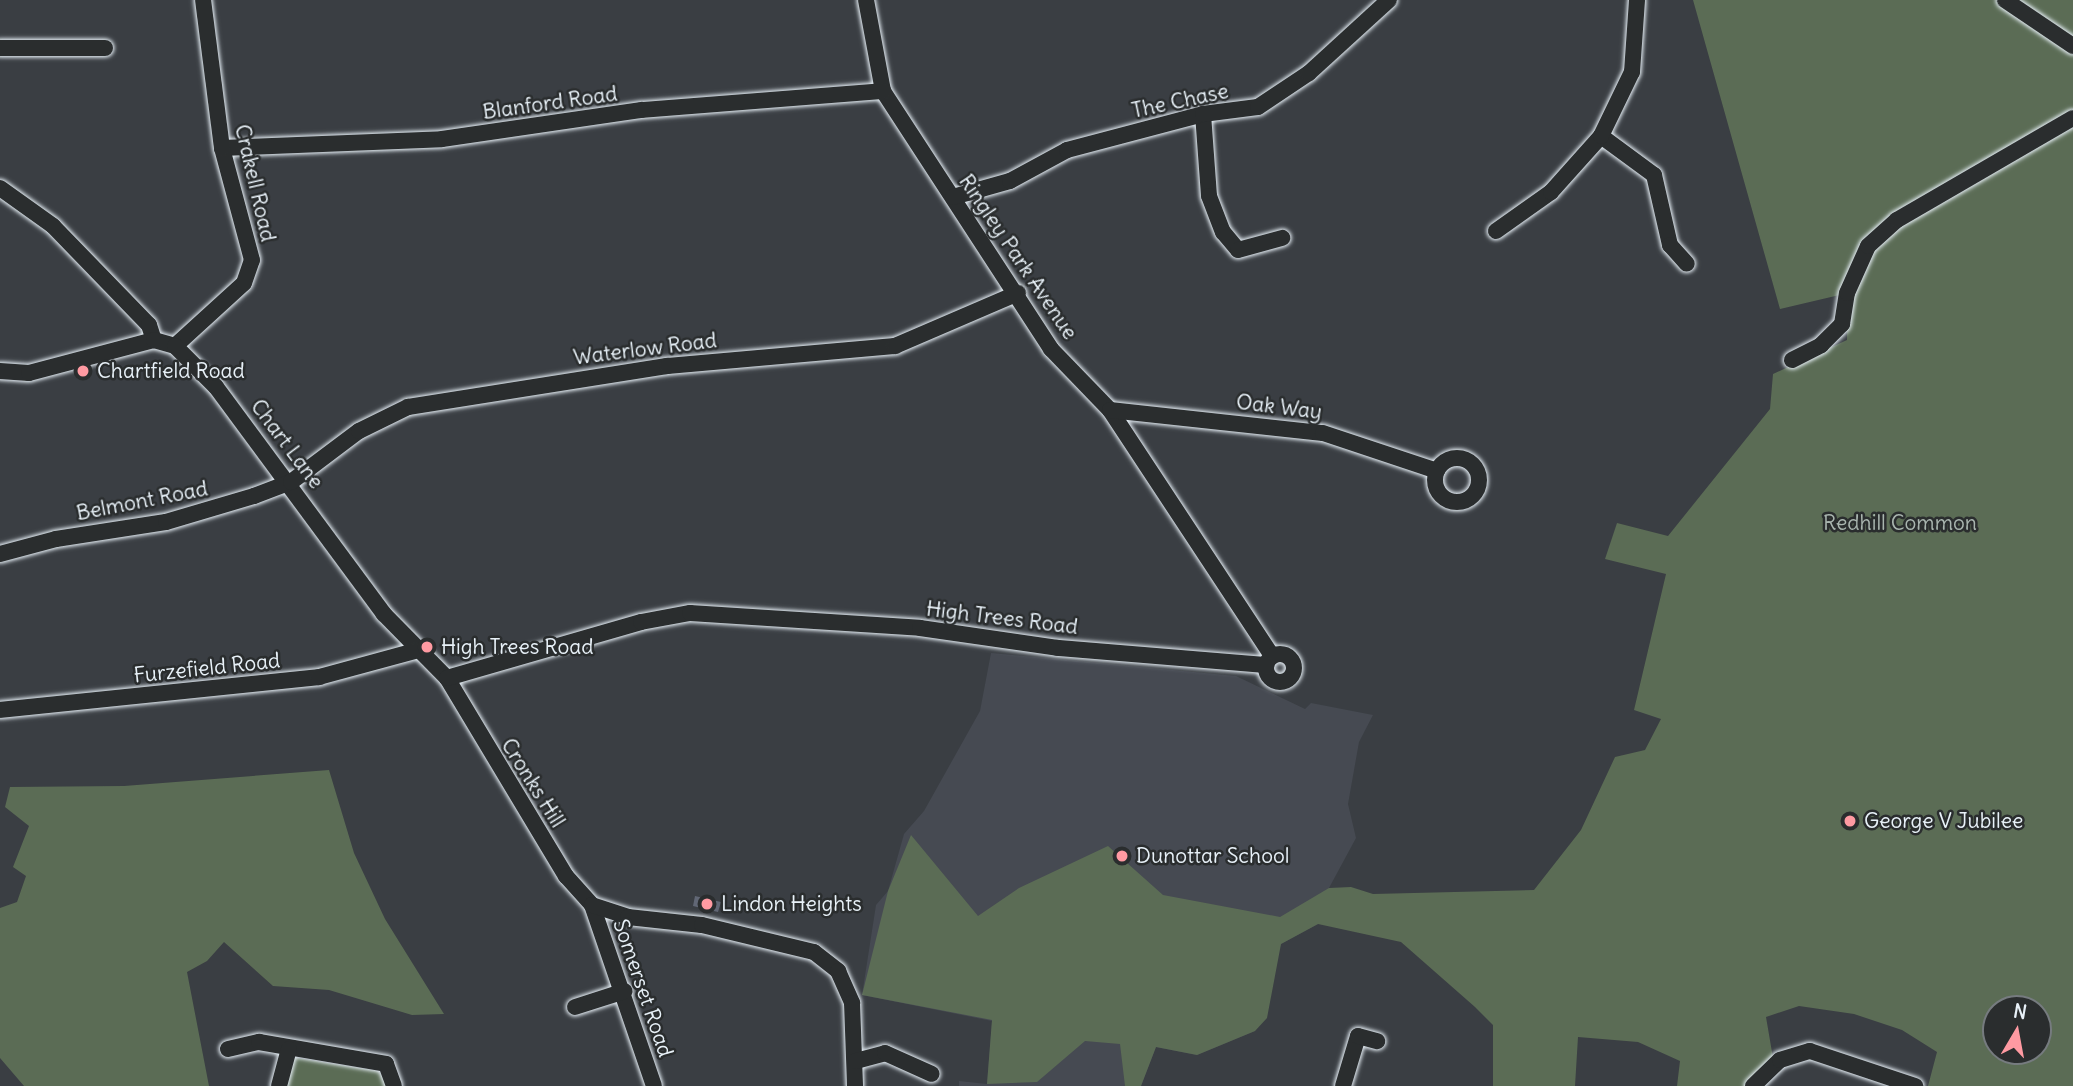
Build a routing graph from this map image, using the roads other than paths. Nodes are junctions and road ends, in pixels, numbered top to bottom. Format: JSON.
{"nodes":[{"id":1,"x":203,"y":0,"type":"edge"},
{"id":2,"x":866,"y":0,"type":"edge"},
{"id":3,"x":1389,"y":0,"type":"edge"},
{"id":4,"x":1637,"y":0,"type":"edge"},
{"id":5,"x":2005,"y":0,"type":"edge"},
{"id":6,"x":2073,"y":46,"type":"edge"},
{"id":7,"x":0,"y":48,"type":"edge"},
{"id":8,"x":105,"y":48,"type":"dead end"},
{"id":9,"x":883,"y":92,"type":"junction"},
{"id":10,"x":1203,"y":114,"type":"junction"},
{"id":11,"x":2073,"y":118,"type":"edge"},
{"id":12,"x":1601,"y":136,"type":"junction"},
{"id":13,"x":222,"y":148,"type":"junction"},
{"id":14,"x":0,"y":188,"type":"edge"},
{"id":15,"x":953,"y":197,"type":"junction"},
{"id":16,"x":1496,"y":231,"type":"dead end"},
{"id":17,"x":1282,"y":238,"type":"dead end"},
{"id":18,"x":1687,"y":264,"type":"dead end"},
{"id":19,"x":1018,"y":293,"type":"junction"},
{"id":20,"x":154,"y":340,"type":"junction"},
{"id":21,"x":175,"y":346,"type":"junction"},
{"id":22,"x":1792,"y":360,"type":"dead end"},
{"id":23,"x":7,"y":373,"type":"edge"},
{"id":24,"x":0,"y":383,"type":"edge"},
{"id":25,"x":1110,"y":410,"type":"junction"},
{"id":26,"x":1437,"y":471,"type":"dead end"},
{"id":27,"x":290,"y":482,"type":"junction"},
{"id":28,"x":0,"y":554,"type":"edge"},
{"id":29,"x":415,"y":651,"type":"junction"},
{"id":30,"x":1269,"y":660,"type":"joint"},
{"id":31,"x":447,"y":678,"type":"junction"},
{"id":32,"x":0,"y":710,"type":"edge"},
{"id":33,"x":592,"y":905,"type":"junction"},
{"id":34,"x":625,"y":990,"type":"junction"},
{"id":35,"x":575,"y":1007,"type":"dead end"},
{"id":36,"x":1377,"y":1041,"type":"dead end"},
{"id":37,"x":228,"y":1049,"type":"dead end"},
{"id":38,"x":289,"y":1049,"type":"junction"},
{"id":39,"x":856,"y":1061,"type":"junction"},
{"id":40,"x":932,"y":1074,"type":"dead end"},
{"id":41,"x":278,"y":1086,"type":"edge"},
{"id":42,"x":394,"y":1086,"type":"edge"},
{"id":43,"x":654,"y":1086,"type":"edge"},
{"id":44,"x":855,"y":1086,"type":"edge"},
{"id":45,"x":1343,"y":1086,"type":"edge"},
{"id":46,"x":1753,"y":1086,"type":"edge"},
{"id":47,"x":1915,"y":1086,"type":"edge"}],
"edges":[{"from":1,"to":13,"type":"street","name":"Crakell Road"},
{"from":2,"to":9,"type":"street","name":"Ringley Park Avenue"},
{"from":3,"to":10,"type":"street","name":"The Chase"},
{"from":4,"to":12,"type":"street"},
{"from":5,"to":6,"type":"street"},
{"from":7,"to":8,"type":"street"},
{"from":9,"to":13,"type":"street","name":"Blanford Road"},
{"from":9,"to":15,"type":"street","name":"Ringley Park Avenue"},
{"from":10,"to":15,"type":"street","name":"The Chase"},
{"from":10,"to":17,"type":"street"},
{"from":11,"to":22,"type":"street"},
{"from":12,"to":16,"type":"street"},
{"from":12,"to":18,"type":"street"},
{"from":13,"to":21,"type":"street","name":"Crakell Road"},
{"from":14,"to":20,"type":"street"},
{"from":15,"to":19,"type":"street","name":"Ringley Park Avenue"},
{"from":19,"to":25,"type":"street","name":"Ringley Park Avenue"},
{"from":19,"to":27,"type":"street","name":"Waterlow Road"},
{"from":20,"to":21,"type":"street","name":"Chart Lane"},
{"from":20,"to":23,"type":"street","name":"Chart Lane"},
{"from":21,"to":27,"type":"street","name":"Chart Lane"},
{"from":23,"to":24,"type":"street","name":"Chart Lane"},
{"from":25,"to":26,"type":"street","name":"Oak Way"},
{"from":25,"to":30,"type":"street","name":"Ringley Park Avenue"},
{"from":27,"to":28,"type":"street","name":"Belmont Road"},
{"from":27,"to":29,"type":"street","name":"Chart Lane"},
{"from":29,"to":31,"type":"street","name":"Chart Lane"},
{"from":29,"to":32,"type":"street","name":"Furzefield Road"},
{"from":30,"to":31,"type":"street","name":"High Trees Road"},
{"from":31,"to":33,"type":"street","name":"Cronks Hill"},
{"from":33,"to":34,"type":"street","name":"Somerset Road"},
{"from":33,"to":39,"type":"street"},
{"from":34,"to":35,"type":"street"},
{"from":34,"to":43,"type":"street","name":"Somerset Road"},
{"from":36,"to":45,"type":"street"},
{"from":37,"to":38,"type":"street"},
{"from":38,"to":41,"type":"street"},
{"from":38,"to":42,"type":"street"},
{"from":39,"to":40,"type":"street"},
{"from":39,"to":44,"type":"street"},
{"from":46,"to":47,"type":"street"}]}
